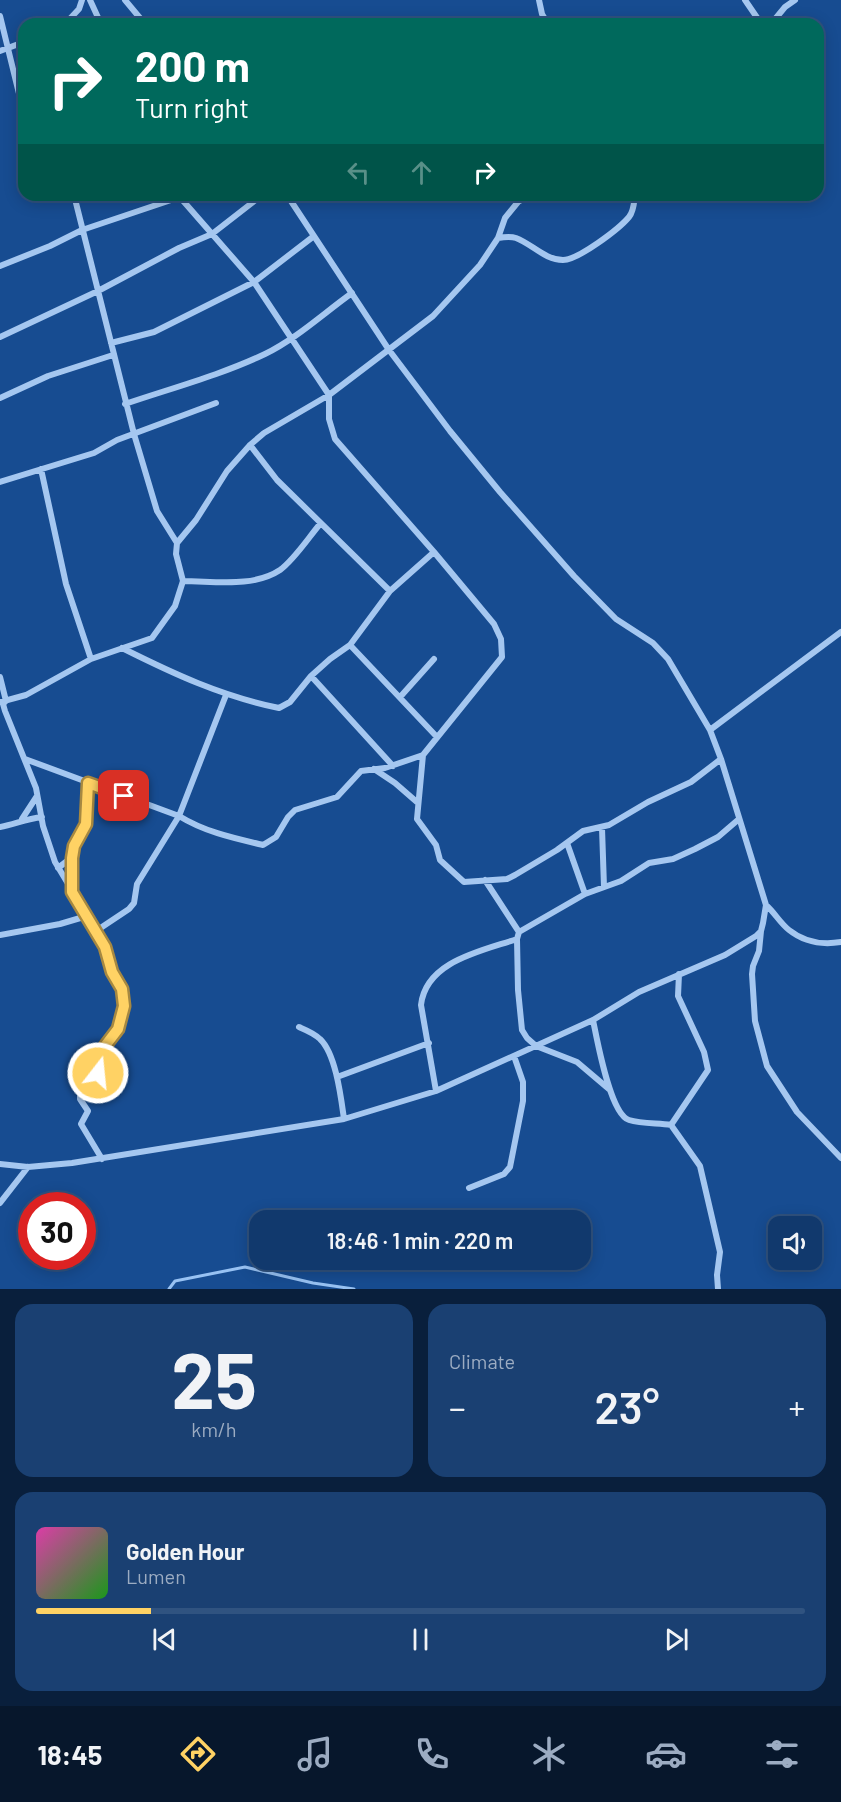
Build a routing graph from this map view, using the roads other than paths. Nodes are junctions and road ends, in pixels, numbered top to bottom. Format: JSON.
{"nodes":[{"id":1,"x":82,"y":0,"type":"edge"},
{"id":2,"x":90,"y":0,"type":"edge"},
{"id":3,"x":125,"y":0,"type":"edge"},
{"id":4,"x":539,"y":0,"type":"edge"},
{"id":5,"x":745,"y":0,"type":"edge"},
{"id":6,"x":795,"y":0,"type":"edge"},
{"id":7,"x":0,"y":16,"type":"edge"},
{"id":8,"x":71,"y":18,"type":"edge"},
{"id":9,"x":98,"y":18,"type":"edge"},
{"id":10,"x":140,"y":18,"type":"edge"},
{"id":11,"x":544,"y":18,"type":"edge"},
{"id":12,"x":756,"y":18,"type":"edge"},
{"id":13,"x":775,"y":18,"type":"edge"},
{"id":14,"x":18,"y":44,"type":"edge"},
{"id":15,"x":7,"y":48,"type":"junction"},
{"id":16,"x":0,"y":51,"type":"edge"},
{"id":17,"x":18,"y":91,"type":"edge"},
{"id":18,"x":75,"y":201,"type":"edge"},
{"id":19,"x":165,"y":201,"type":"edge"},
{"id":20,"x":183,"y":201,"type":"edge"},
{"id":21,"x":254,"y":201,"type":"edge"},
{"id":22,"x":291,"y":201,"type":"edge"},
{"id":23,"x":520,"y":201,"type":"edge"},
{"id":24,"x":634,"y":201,"type":"edge"},
{"id":25,"x":82,"y":230,"type":"junction"},
{"id":26,"x":212,"y":234,"type":"junction"},
{"id":27,"x":314,"y":236,"type":"junction"},
{"id":28,"x":498,"y":238,"type":"junction"},
{"id":29,"x":0,"y":266,"type":"edge"},
{"id":30,"x":254,"y":282,"type":"junction"},
{"id":31,"x":98,"y":291,"type":"junction"},
{"id":32,"x":352,"y":293,"type":"junction"},
{"id":33,"x":0,"y":337,"type":"edge"},
{"id":34,"x":291,"y":338,"type":"junction"},
{"id":35,"x":111,"y":343,"type":"junction"},
{"id":36,"x":389,"y":350,"type":"junction"},
{"id":37,"x":113,"y":355,"type":"junction"},
{"id":38,"x":329,"y":395,"type":"junction"},
{"id":39,"x":0,"y":398,"type":"edge"},
{"id":40,"x":216,"y":403,"type":"dead end"},
{"id":41,"x":125,"y":404,"type":"junction"},
{"id":42,"x":134,"y":435,"type":"junction"},
{"id":43,"x":250,"y":445,"type":"junction"},
{"id":44,"x":40,"y":469,"type":"junction"},
{"id":45,"x":0,"y":482,"type":"edge"},
{"id":46,"x":320,"y":524,"type":"junction"},
{"id":47,"x":177,"y":543,"type":"junction"},
{"id":48,"x":434,"y":552,"type":"junction"},
{"id":49,"x":183,"y":581,"type":"junction"},
{"id":50,"x":390,"y":591,"type":"junction"},
{"id":51,"x":841,"y":632,"type":"edge"},
{"id":52,"x":350,"y":645,"type":"junction"},
{"id":53,"x":122,"y":648,"type":"junction"},
{"id":54,"x":91,"y":659,"type":"junction"},
{"id":55,"x":434,"y":659,"type":"dead end"},
{"id":56,"x":311,"y":676,"type":"junction"},
{"id":57,"x":0,"y":677,"type":"edge"},
{"id":58,"x":226,"y":695,"type":"junction"},
{"id":59,"x":401,"y":696,"type":"junction"},
{"id":60,"x":3,"y":701,"type":"edge"},
{"id":61,"x":710,"y":730,"type":"junction"},
{"id":62,"x":437,"y":736,"type":"junction"},
{"id":63,"x":423,"y":755,"type":"junction"},
{"id":64,"x":26,"y":759,"type":"junction"},
{"id":65,"x":721,"y":759,"type":"junction"},
{"id":66,"x":393,"y":766,"type":"junction"},
{"id":67,"x":374,"y":768,"type":"junction"},
{"id":68,"x":88,"y":783,"type":"junction"},
{"id":69,"x":38,"y":796,"type":"junction"},
{"id":70,"x":417,"y":803,"type":"junction"},
{"id":71,"x":179,"y":816,"type":"junction"},
{"id":72,"x":42,"y":817,"type":"junction"},
{"id":73,"x":22,"y":819,"type":"junction"},
{"id":74,"x":739,"y":819,"type":"junction"},
{"id":75,"x":0,"y":827,"type":"edge"},
{"id":76,"x":602,"y":828,"type":"junction"},
{"id":77,"x":567,"y":843,"type":"junction"},
{"id":78,"x":72,"y":858,"type":"junction"},
{"id":79,"x":58,"y":868,"type":"junction"},
{"id":80,"x":485,"y":880,"type":"junction"},
{"id":81,"x":604,"y":887,"type":"junction"},
{"id":82,"x":72,"y":892,"type":"junction"},
{"id":83,"x":585,"y":894,"type":"junction"},
{"id":84,"x":766,"y":905,"type":"junction"},
{"id":85,"x":87,"y":916,"type":"junction"},
{"id":86,"x":96,"y":931,"type":"junction"},
{"id":87,"x":761,"y":931,"type":"junction"},
{"id":88,"x":0,"y":935,"type":"edge"},
{"id":89,"x":518,"y":935,"type":"junction"},
{"id":90,"x":841,"y":942,"type":"edge"},
{"id":91,"x":679,"y":974,"type":"junction"},
{"id":92,"x":593,"y":1020,"type":"junction"},
{"id":93,"x":299,"y":1027,"type":"dead end"},
{"id":94,"x":429,"y":1043,"type":"junction"},
{"id":95,"x":536,"y":1046,"type":"junction"},
{"id":96,"x":514,"y":1056,"type":"junction"},
{"id":97,"x":338,"y":1077,"type":"junction"},
{"id":98,"x":610,"y":1090,"type":"junction"},
{"id":99,"x":436,"y":1091,"type":"junction"},
{"id":100,"x":344,"y":1119,"type":"junction"},
{"id":101,"x":671,"y":1125,"type":"junction"},
{"id":102,"x":841,"y":1158,"type":"edge"},
{"id":103,"x":102,"y":1159,"type":"junction"},
{"id":104,"x":0,"y":1164,"type":"edge"},
{"id":105,"x":28,"y":1167,"type":"junction"},
{"id":106,"x":469,"y":1188,"type":"dead end"},
{"id":107,"x":0,"y":1203,"type":"edge"},
{"id":108,"x":718,"y":1289,"type":"edge"}],
"edges":[{"from":1,"to":8,"type":"street"},
{"from":2,"to":9,"type":"street"},
{"from":3,"to":10,"type":"street"},
{"from":4,"to":11,"type":"street"},
{"from":5,"to":12,"type":"street"},
{"from":6,"to":13,"type":"street"},
{"from":7,"to":15,"type":"street"},
{"from":14,"to":15,"type":"street"},
{"from":15,"to":16,"type":"street"},
{"from":15,"to":17,"type":"street"},
{"from":18,"to":25,"type":"street"},
{"from":19,"to":25,"type":"street"},
{"from":20,"to":26,"type":"street"},
{"from":21,"to":26,"type":"street"},
{"from":22,"to":27,"type":"street"},
{"from":23,"to":28,"type":"street"},
{"from":24,"to":28,"type":"street"},
{"from":25,"to":29,"type":"street"},
{"from":25,"to":31,"type":"street"},
{"from":26,"to":30,"type":"street"},
{"from":26,"to":31,"type":"street"},
{"from":27,"to":30,"type":"street"},
{"from":27,"to":32,"type":"street"},
{"from":28,"to":36,"type":"street"},
{"from":30,"to":34,"type":"street"},
{"from":30,"to":35,"type":"street"},
{"from":31,"to":33,"type":"street"},
{"from":31,"to":35,"type":"street"},
{"from":32,"to":34,"type":"street"},
{"from":32,"to":36,"type":"street"},
{"from":34,"to":38,"type":"street"},
{"from":34,"to":41,"type":"street"},
{"from":35,"to":37,"type":"street"},
{"from":36,"to":38,"type":"street"},
{"from":36,"to":61,"type":"street"},
{"from":37,"to":39,"type":"street"},
{"from":37,"to":41,"type":"street"},
{"from":38,"to":43,"type":"street"},
{"from":38,"to":48,"type":"street"},
{"from":40,"to":42,"type":"street"},
{"from":41,"to":42,"type":"street"},
{"from":42,"to":44,"type":"street"},
{"from":42,"to":47,"type":"street"},
{"from":43,"to":46,"type":"street"},
{"from":43,"to":47,"type":"street"},
{"from":44,"to":45,"type":"street"},
{"from":44,"to":54,"type":"street"},
{"from":46,"to":49,"type":"street"},
{"from":46,"to":50,"type":"street"},
{"from":47,"to":49,"type":"street"},
{"from":48,"to":50,"type":"street"},
{"from":48,"to":62,"type":"street"},
{"from":49,"to":53,"type":"street"},
{"from":50,"to":52,"type":"street"},
{"from":51,"to":61,"type":"street"},
{"from":52,"to":56,"type":"street"},
{"from":52,"to":59,"type":"street"},
{"from":53,"to":54,"type":"street"},
{"from":53,"to":58,"type":"street"},
{"from":54,"to":60,"type":"street"},
{"from":55,"to":59,"type":"street"},
{"from":56,"to":58,"type":"street"},
{"from":56,"to":66,"type":"street"},
{"from":57,"to":60,"type":"street"},
{"from":58,"to":71,"type":"street"},
{"from":59,"to":62,"type":"street"},
{"from":60,"to":64,"type":"street"},
{"from":61,"to":65,"type":"street"},
{"from":62,"to":63,"type":"street"},
{"from":63,"to":66,"type":"street"},
{"from":63,"to":70,"type":"street"},
{"from":64,"to":68,"type":"street"},
{"from":64,"to":69,"type":"street"},
{"from":65,"to":74,"type":"street"},
{"from":65,"to":76,"type":"street"},
{"from":66,"to":67,"type":"street"},
{"from":67,"to":70,"type":"street"},
{"from":67,"to":71,"type":"street"},
{"from":68,"to":71,"type":"street"},
{"from":68,"to":78,"type":"street"},
{"from":69,"to":72,"type":"street"},
{"from":69,"to":73,"type":"street"},
{"from":70,"to":80,"type":"street"},
{"from":71,"to":86,"type":"street"},
{"from":72,"to":73,"type":"street"},
{"from":72,"to":79,"type":"street"},
{"from":73,"to":75,"type":"street"},
{"from":74,"to":81,"type":"street"},
{"from":74,"to":84,"type":"street"},
{"from":76,"to":77,"type":"street"},
{"from":76,"to":81,"type":"street"},
{"from":77,"to":80,"type":"street"},
{"from":77,"to":83,"type":"street"},
{"from":78,"to":79,"type":"street"},
{"from":78,"to":82,"type":"street"},
{"from":79,"to":82,"type":"street"},
{"from":80,"to":89,"type":"street"},
{"from":81,"to":83,"type":"street"},
{"from":82,"to":85,"type":"street"},
{"from":83,"to":89,"type":"street"},
{"from":84,"to":87,"type":"street"},
{"from":84,"to":90,"type":"street"},
{"from":85,"to":86,"type":"street"},
{"from":85,"to":88,"type":"street"},
{"from":86,"to":103,"type":"street"},
{"from":87,"to":91,"type":"street"},
{"from":87,"to":102,"type":"street"},
{"from":89,"to":94,"type":"street"},
{"from":89,"to":95,"type":"street"},
{"from":91,"to":92,"type":"street"},
{"from":91,"to":101,"type":"street"},
{"from":92,"to":95,"type":"street"},
{"from":92,"to":98,"type":"street"},
{"from":93,"to":97,"type":"street"},
{"from":94,"to":97,"type":"street"},
{"from":94,"to":99,"type":"street"},
{"from":95,"to":96,"type":"street"},
{"from":95,"to":98,"type":"street"},
{"from":96,"to":99,"type":"street"},
{"from":96,"to":106,"type":"street"},
{"from":97,"to":100,"type":"street"},
{"from":98,"to":101,"type":"street"},
{"from":99,"to":100,"type":"street"},
{"from":100,"to":103,"type":"street"},
{"from":101,"to":108,"type":"street"},
{"from":103,"to":105,"type":"street"},
{"from":104,"to":105,"type":"street"},
{"from":105,"to":107,"type":"street"}]}
